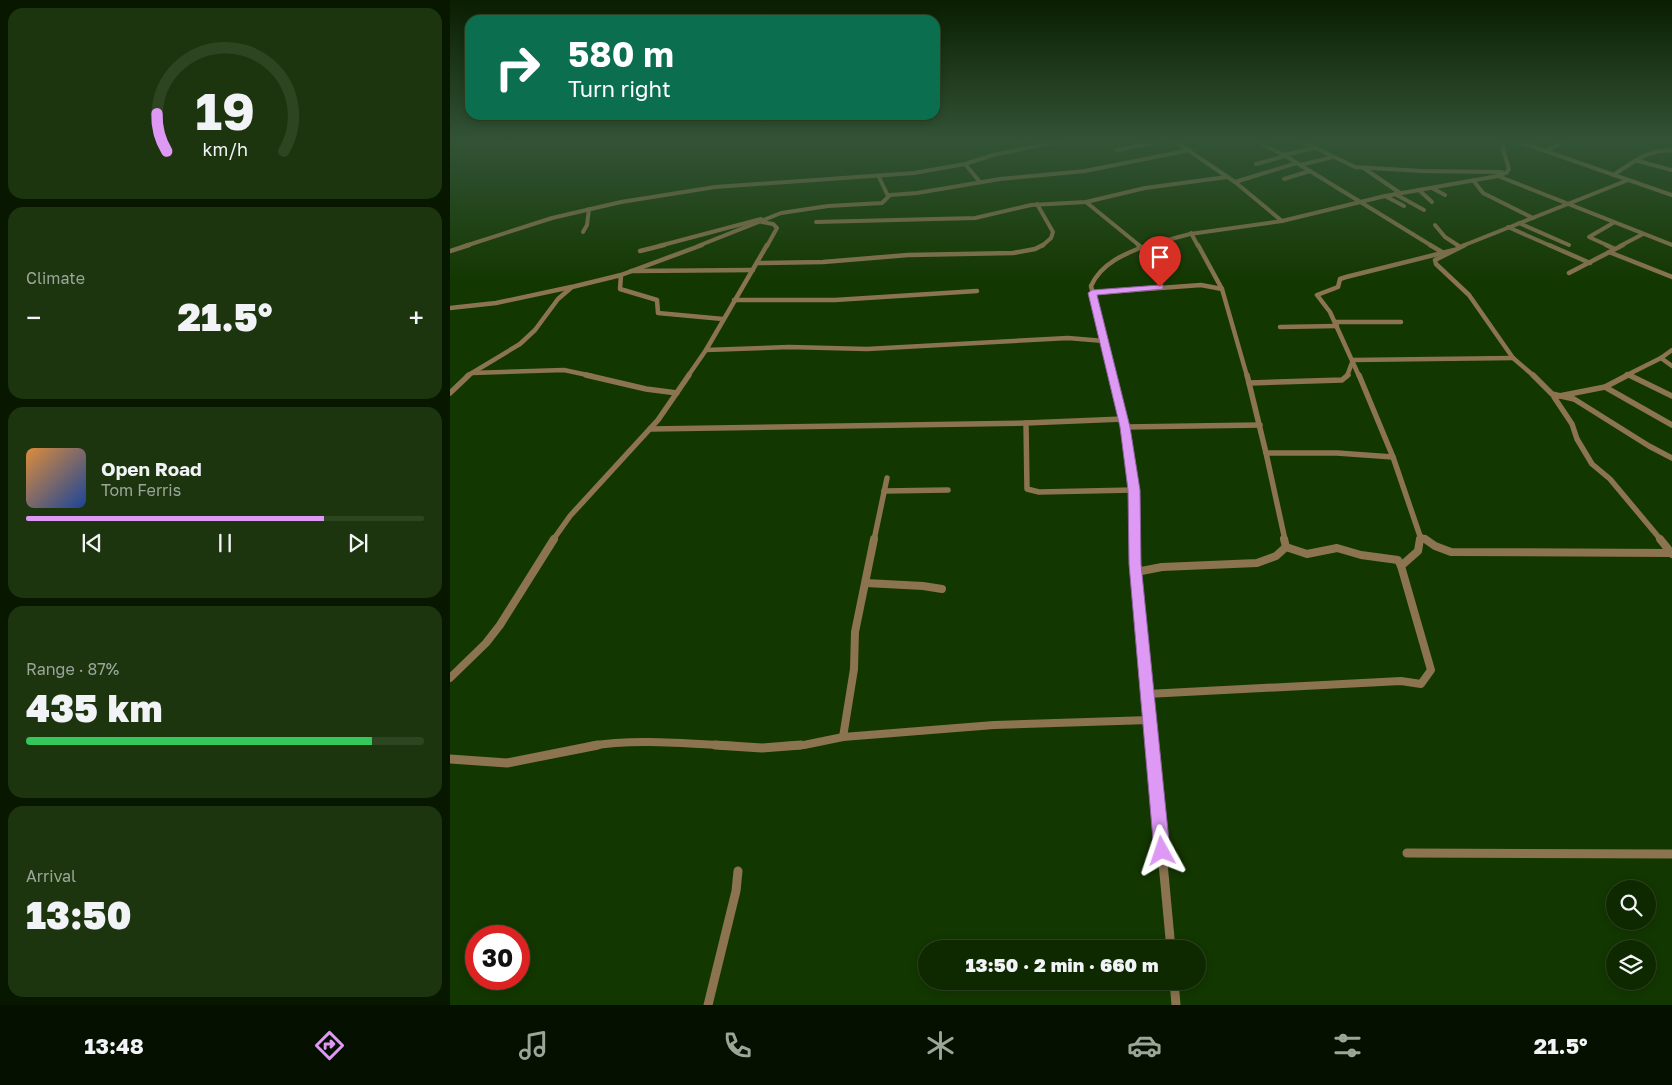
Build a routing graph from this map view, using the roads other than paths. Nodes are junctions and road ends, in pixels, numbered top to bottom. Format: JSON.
{"nodes":[{"id":1,"x":705,"y":189,"type":"edge"},
{"id":2,"x":883,"y":189,"type":"edge"},
{"id":3,"x":940,"y":189,"type":"edge"},
{"id":4,"x":1141,"y":189,"type":"edge"},
{"id":5,"x":1243,"y":189,"type":"edge"},
{"id":6,"x":1340,"y":189,"type":"edge"},
{"id":7,"x":1392,"y":189,"type":"edge"},
{"id":8,"x":1426,"y":189,"type":"edge"},
{"id":9,"x":1434,"y":189,"type":"edge"},
{"id":10,"x":1480,"y":189,"type":"edge"},
{"id":11,"x":1529,"y":189,"type":"edge"},
{"id":12,"x":1605,"y":189,"type":"edge"},
{"id":13,"x":1654,"y":189,"type":"edge"},
{"id":14,"x":1419,"y":190,"type":"junction"},
{"id":15,"x":1398,"y":193,"type":"junction"},
{"id":16,"x":1445,"y":195,"type":"dead end"},
{"id":17,"x":1672,"y":195,"type":"edge"},
{"id":18,"x":888,"y":196,"type":"junction"},
{"id":19,"x":1385,"y":196,"type":"junction"},
{"id":20,"x":1086,"y":202,"type":"junction"},
{"id":21,"x":1362,"y":202,"type":"junction"},
{"id":22,"x":1432,"y":202,"type":"dead end"},
{"id":23,"x":1037,"y":204,"type":"junction"},
{"id":24,"x":1566,"y":204,"type":"junction"},
{"id":25,"x":1404,"y":206,"type":"dead end"},
{"id":26,"x":589,"y":209,"type":"junction"},
{"id":27,"x":1424,"y":210,"type":"dead end"},
{"id":28,"x":772,"y":216,"type":"junction"},
{"id":29,"x":1533,"y":218,"type":"junction"},
{"id":30,"x":1282,"y":221,"type":"junction"},
{"id":31,"x":762,"y":222,"type":"junction"},
{"id":32,"x":816,"y":222,"type":"dead end"},
{"id":33,"x":1519,"y":223,"type":"junction"},
{"id":34,"x":1614,"y":223,"type":"junction"},
{"id":35,"x":1435,"y":225,"type":"dead end"},
{"id":36,"x":1508,"y":227,"type":"junction"},
{"id":37,"x":583,"y":232,"type":"dead end"},
{"id":38,"x":1191,"y":233,"type":"junction"},
{"id":39,"x":1643,"y":234,"type":"junction"},
{"id":40,"x":1569,"y":245,"type":"dead end"},
{"id":41,"x":1672,"y":245,"type":"edge"},
{"id":42,"x":1460,"y":246,"type":"junction"},
{"id":43,"x":1142,"y":247,"type":"junction"},
{"id":44,"x":1615,"y":249,"type":"junction"},
{"id":45,"x":1454,"y":250,"type":"junction"},
{"id":46,"x":450,"y":251,"type":"edge"},
{"id":47,"x":640,"y":251,"type":"dead end"},
{"id":48,"x":1442,"y":252,"type":"junction"},
{"id":49,"x":1609,"y":252,"type":"junction"},
{"id":50,"x":1590,"y":262,"type":"junction"},
{"id":51,"x":757,"y":264,"type":"junction"},
{"id":52,"x":753,"y":270,"type":"junction"},
{"id":53,"x":628,"y":271,"type":"junction"},
{"id":54,"x":1570,"y":273,"type":"dead end"},
{"id":55,"x":621,"y":275,"type":"junction"},
{"id":56,"x":1672,"y":277,"type":"edge"},
{"id":57,"x":572,"y":287,"type":"junction"},
{"id":58,"x":1222,"y":289,"type":"junction"},
{"id":59,"x":977,"y":291,"type":"dead end"},
{"id":60,"x":1092,"y":293,"type":"junction"},
{"id":61,"x":734,"y":300,"type":"junction"},
{"id":62,"x":450,"y":308,"type":"edge"},
{"id":63,"x":723,"y":319,"type":"junction"},
{"id":64,"x":1401,"y":322,"type":"dead end"},
{"id":65,"x":1336,"y":324,"type":"junction"},
{"id":66,"x":1280,"y":327,"type":"dead end"},
{"id":67,"x":1104,"y":341,"type":"junction"},
{"id":68,"x":706,"y":350,"type":"junction"},
{"id":69,"x":1672,"y":350,"type":"edge"},
{"id":70,"x":1513,"y":358,"type":"junction"},
{"id":71,"x":1661,"y":358,"type":"junction"},
{"id":72,"x":1353,"y":360,"type":"junction"},
{"id":73,"x":1672,"y":366,"type":"edge"},
{"id":74,"x":471,"y":373,"type":"junction"},
{"id":75,"x":1627,"y":374,"type":"junction"},
{"id":76,"x":1248,"y":383,"type":"junction"},
{"id":77,"x":1605,"y":387,"type":"junction"},
{"id":78,"x":450,"y":393,"type":"edge"},
{"id":79,"x":678,"y":393,"type":"junction"},
{"id":80,"x":1563,"y":396,"type":"junction"},
{"id":81,"x":1672,"y":396,"type":"edge"},
{"id":82,"x":1123,"y":419,"type":"junction"},
{"id":83,"x":1026,"y":423,"type":"junction"},
{"id":84,"x":1672,"y":425,"type":"edge"},
{"id":85,"x":1260,"y":426,"type":"junction"},
{"id":86,"x":1125,"y":427,"type":"junction"},
{"id":87,"x":650,"y":429,"type":"junction"},
{"id":88,"x":1266,"y":453,"type":"junction"},
{"id":89,"x":1393,"y":456,"type":"junction"},
{"id":90,"x":1672,"y":458,"type":"edge"},
{"id":91,"x":887,"y":478,"type":"dead end"},
{"id":92,"x":948,"y":490,"type":"dead end"},
{"id":93,"x":1134,"y":490,"type":"junction"},
{"id":94,"x":884,"y":491,"type":"junction"},
{"id":95,"x":1420,"y":536,"type":"junction"},
{"id":96,"x":1286,"y":546,"type":"junction"},
{"id":97,"x":1672,"y":554,"type":"edge"},
{"id":98,"x":1401,"y":566,"type":"junction"},
{"id":99,"x":1136,"y":572,"type":"junction"},
{"id":100,"x":866,"y":583,"type":"junction"},
{"id":101,"x":942,"y":589,"type":"dead end"},
{"id":102,"x":450,"y":678,"type":"edge"},
{"id":103,"x":1147,"y":694,"type":"junction"},
{"id":104,"x":1150,"y":720,"type":"junction"},
{"id":105,"x":843,"y":737,"type":"junction"},
{"id":106,"x":450,"y":759,"type":"edge"},
{"id":107,"x":1408,"y":852,"type":"dead end"},
{"id":108,"x":1672,"y":854,"type":"edge"},
{"id":109,"x":738,"y":871,"type":"dead end"},
{"id":110,"x":1170,"y":940,"type":"edge"},
{"id":111,"x":1175,"y":990,"type":"edge"},
{"id":112,"x":708,"y":1005,"type":"edge"},
{"id":113,"x":1176,"y":1005,"type":"edge"}],
"edges":[{"from":1,"to":26,"type":"street"},
{"from":2,"to":18,"type":"street"},
{"from":3,"to":18,"type":"street"},
{"from":4,"to":20,"type":"street"},
{"from":5,"to":30,"type":"street"},
{"from":6,"to":21,"type":"street"},
{"from":7,"to":15,"type":"street"},
{"from":8,"to":14,"type":"street"},
{"from":9,"to":16,"type":"street"},
{"from":10,"to":29,"type":"street"},
{"from":11,"to":24,"type":"street"},
{"from":12,"to":24,"type":"street"},
{"from":13,"to":17,"type":"street"},
{"from":14,"to":15,"type":"street"},
{"from":14,"to":22,"type":"street"},
{"from":15,"to":19,"type":"street"},
{"from":15,"to":27,"type":"street"},
{"from":18,"to":28,"type":"street"},
{"from":19,"to":21,"type":"street"},
{"from":19,"to":25,"type":"street"},
{"from":20,"to":23,"type":"street"},
{"from":20,"to":43,"type":"street"},
{"from":21,"to":30,"type":"street"},
{"from":21,"to":48,"type":"street"},
{"from":23,"to":32,"type":"street"},
{"from":23,"to":51,"type":"street"},
{"from":24,"to":29,"type":"street"},
{"from":24,"to":34,"type":"street"},
{"from":26,"to":37,"type":"street"},
{"from":26,"to":46,"type":"street"},
{"from":28,"to":31,"type":"street"},
{"from":28,"to":47,"type":"street"},
{"from":29,"to":33,"type":"street"},
{"from":30,"to":38,"type":"street"},
{"from":31,"to":51,"type":"street"},
{"from":31,"to":53,"type":"street"},
{"from":33,"to":36,"type":"street"},
{"from":33,"to":40,"type":"street"},
{"from":34,"to":39,"type":"street"},
{"from":34,"to":44,"type":"street"},
{"from":35,"to":42,"type":"street"},
{"from":36,"to":42,"type":"street"},
{"from":36,"to":50,"type":"street"},
{"from":38,"to":43,"type":"street"},
{"from":38,"to":58,"type":"street"},
{"from":39,"to":41,"type":"street"},
{"from":39,"to":44,"type":"street"},
{"from":42,"to":45,"type":"street"},
{"from":43,"to":60,"type":"street"},
{"from":44,"to":49,"type":"street"},
{"from":45,"to":48,"type":"street"},
{"from":45,"to":70,"type":"street"},
{"from":48,"to":65,"type":"street"},
{"from":49,"to":50,"type":"street"},
{"from":49,"to":56,"type":"street"},
{"from":50,"to":54,"type":"street"},
{"from":51,"to":52,"type":"street"},
{"from":52,"to":53,"type":"street"},
{"from":52,"to":61,"type":"street"},
{"from":53,"to":55,"type":"street"},
{"from":55,"to":57,"type":"street"},
{"from":55,"to":63,"type":"street"},
{"from":57,"to":62,"type":"street"},
{"from":57,"to":74,"type":"street"},
{"from":58,"to":60,"type":"street"},
{"from":58,"to":76,"type":"street"},
{"from":59,"to":61,"type":"street"},
{"from":60,"to":67,"type":"street"},
{"from":61,"to":63,"type":"street"},
{"from":63,"to":68,"type":"street"},
{"from":64,"to":65,"type":"street"},
{"from":65,"to":66,"type":"street"},
{"from":65,"to":72,"type":"street"},
{"from":67,"to":68,"type":"street"},
{"from":67,"to":82,"type":"street"},
{"from":68,"to":79,"type":"street"},
{"from":69,"to":71,"type":"street"},
{"from":70,"to":72,"type":"street"},
{"from":70,"to":80,"type":"street"},
{"from":71,"to":73,"type":"street"},
{"from":71,"to":75,"type":"street"},
{"from":72,"to":76,"type":"street"},
{"from":72,"to":89,"type":"street"},
{"from":74,"to":78,"type":"street"},
{"from":74,"to":79,"type":"street"},
{"from":75,"to":77,"type":"street"},
{"from":75,"to":81,"type":"street"},
{"from":76,"to":85,"type":"street"},
{"from":77,"to":80,"type":"street"},
{"from":77,"to":84,"type":"street"},
{"from":79,"to":87,"type":"street"},
{"from":80,"to":90,"type":"street"},
{"from":80,"to":97,"type":"street"},
{"from":82,"to":83,"type":"street"},
{"from":82,"to":86,"type":"street"},
{"from":83,"to":87,"type":"street"},
{"from":83,"to":93,"type":"street"},
{"from":85,"to":86,"type":"street"},
{"from":85,"to":88,"type":"street"},
{"from":86,"to":93,"type":"street"},
{"from":87,"to":102,"type":"street"},
{"from":88,"to":89,"type":"street"},
{"from":88,"to":96,"type":"street"},
{"from":89,"to":95,"type":"street"},
{"from":91,"to":94,"type":"street"},
{"from":92,"to":94,"type":"street"},
{"from":93,"to":99,"type":"street"},
{"from":94,"to":100,"type":"street"},
{"from":95,"to":97,"type":"street"},
{"from":95,"to":98,"type":"street"},
{"from":96,"to":98,"type":"street"},
{"from":96,"to":99,"type":"street"},
{"from":98,"to":103,"type":"street"},
{"from":99,"to":103,"type":"street"},
{"from":100,"to":101,"type":"street"},
{"from":100,"to":105,"type":"street"},
{"from":103,"to":104,"type":"street"},
{"from":104,"to":105,"type":"street"},
{"from":104,"to":110,"type":"street"},
{"from":105,"to":106,"type":"street"},
{"from":107,"to":108,"type":"street"},
{"from":109,"to":112,"type":"street"},
{"from":111,"to":113,"type":"street"}]}
